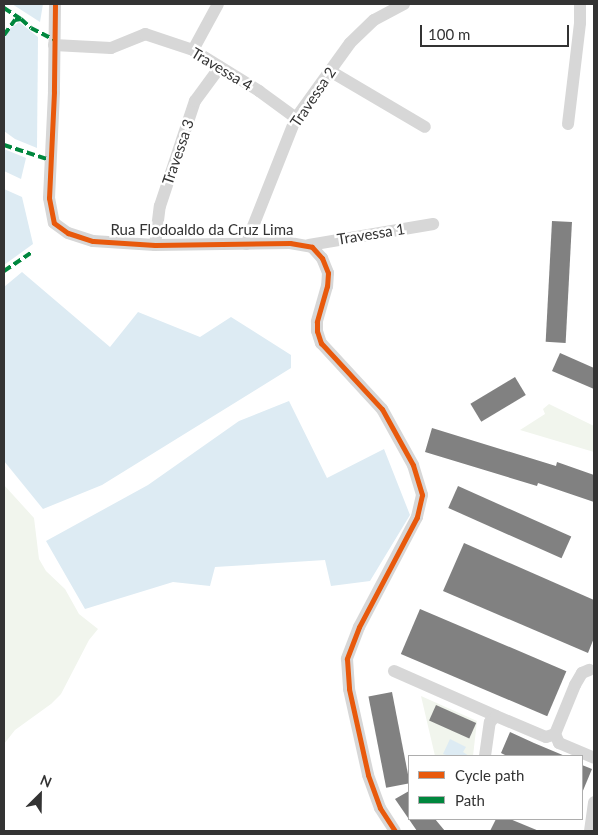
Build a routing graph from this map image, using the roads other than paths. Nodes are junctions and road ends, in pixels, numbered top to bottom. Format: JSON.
{"nodes":[{"id":1,"x":55,"y":4,"type":"edge"},
{"id":2,"x":218,"y":4,"type":"edge"},
{"id":3,"x":404,"y":4,"type":"edge"},
{"id":4,"x":580,"y":4,"type":"edge"},
{"id":5,"x":54,"y":45,"type":"junction"},
{"id":6,"x":193,"y":50,"type":"junction"},
{"id":7,"x":220,"y":67,"type":"junction"},
{"id":8,"x":330,"y":71,"type":"junction"},
{"id":9,"x":296,"y":118,"type":"junction"},
{"id":10,"x":568,"y":124,"type":"dead end"},
{"id":11,"x":425,"y":127,"type":"dead end"},
{"id":12,"x":433,"y":224,"type":"dead end"},
{"id":13,"x":246,"y":244,"type":"junction"},
{"id":14,"x":155,"y":245,"type":"junction"},
{"id":15,"x":309,"y":245,"type":"junction"},
{"id":16,"x":590,"y":670,"type":"dead end"},
{"id":17,"x":394,"y":671,"type":"dead end"},
{"id":18,"x":496,"y":716,"type":"junction"},
{"id":19,"x":555,"y":734,"type":"junction"},
{"id":20,"x":485,"y":755,"type":"edge"},
{"id":21,"x":594,"y":758,"type":"edge"},
{"id":22,"x":594,"y":802,"type":"edge"},
{"id":23,"x":395,"y":831,"type":"edge"},
{"id":24,"x":590,"y":831,"type":"edge"}],
"edges":[{"from":1,"to":5,"type":"street","name":"Rua Flodoaldo da Cruz Lima"},
{"from":2,"to":6,"type":"street"},
{"from":3,"to":8,"type":"street","name":"Travessa 2"},
{"from":4,"to":10,"type":"street"},
{"from":5,"to":6,"type":"street","name":"Travessa 4"},
{"from":5,"to":14,"type":"street","name":"Rua Flodoaldo da Cruz Lima"},
{"from":6,"to":7,"type":"street","name":"Travessa 4"},
{"from":7,"to":9,"type":"street","name":"Travessa 4"},
{"from":7,"to":14,"type":"street","name":"Travessa 3"},
{"from":8,"to":9,"type":"street","name":"Travessa 2"},
{"from":8,"to":11,"type":"street"},
{"from":9,"to":13,"type":"street","name":"Travessa 2"},
{"from":12,"to":15,"type":"street","name":"Travessa 1"},
{"from":13,"to":14,"type":"street","name":"Rua Flodoaldo da Cruz Lima"},
{"from":13,"to":15,"type":"street","name":"Rua Flodoaldo da Cruz Lima"},
{"from":15,"to":23,"type":"street","name":"Rua Flodoaldo da Cruz Lima"},
{"from":16,"to":19,"type":"street"},
{"from":17,"to":18,"type":"street"},
{"from":18,"to":19,"type":"street"},
{"from":18,"to":20,"type":"street"},
{"from":19,"to":21,"type":"street"},
{"from":22,"to":24,"type":"street"}]}
